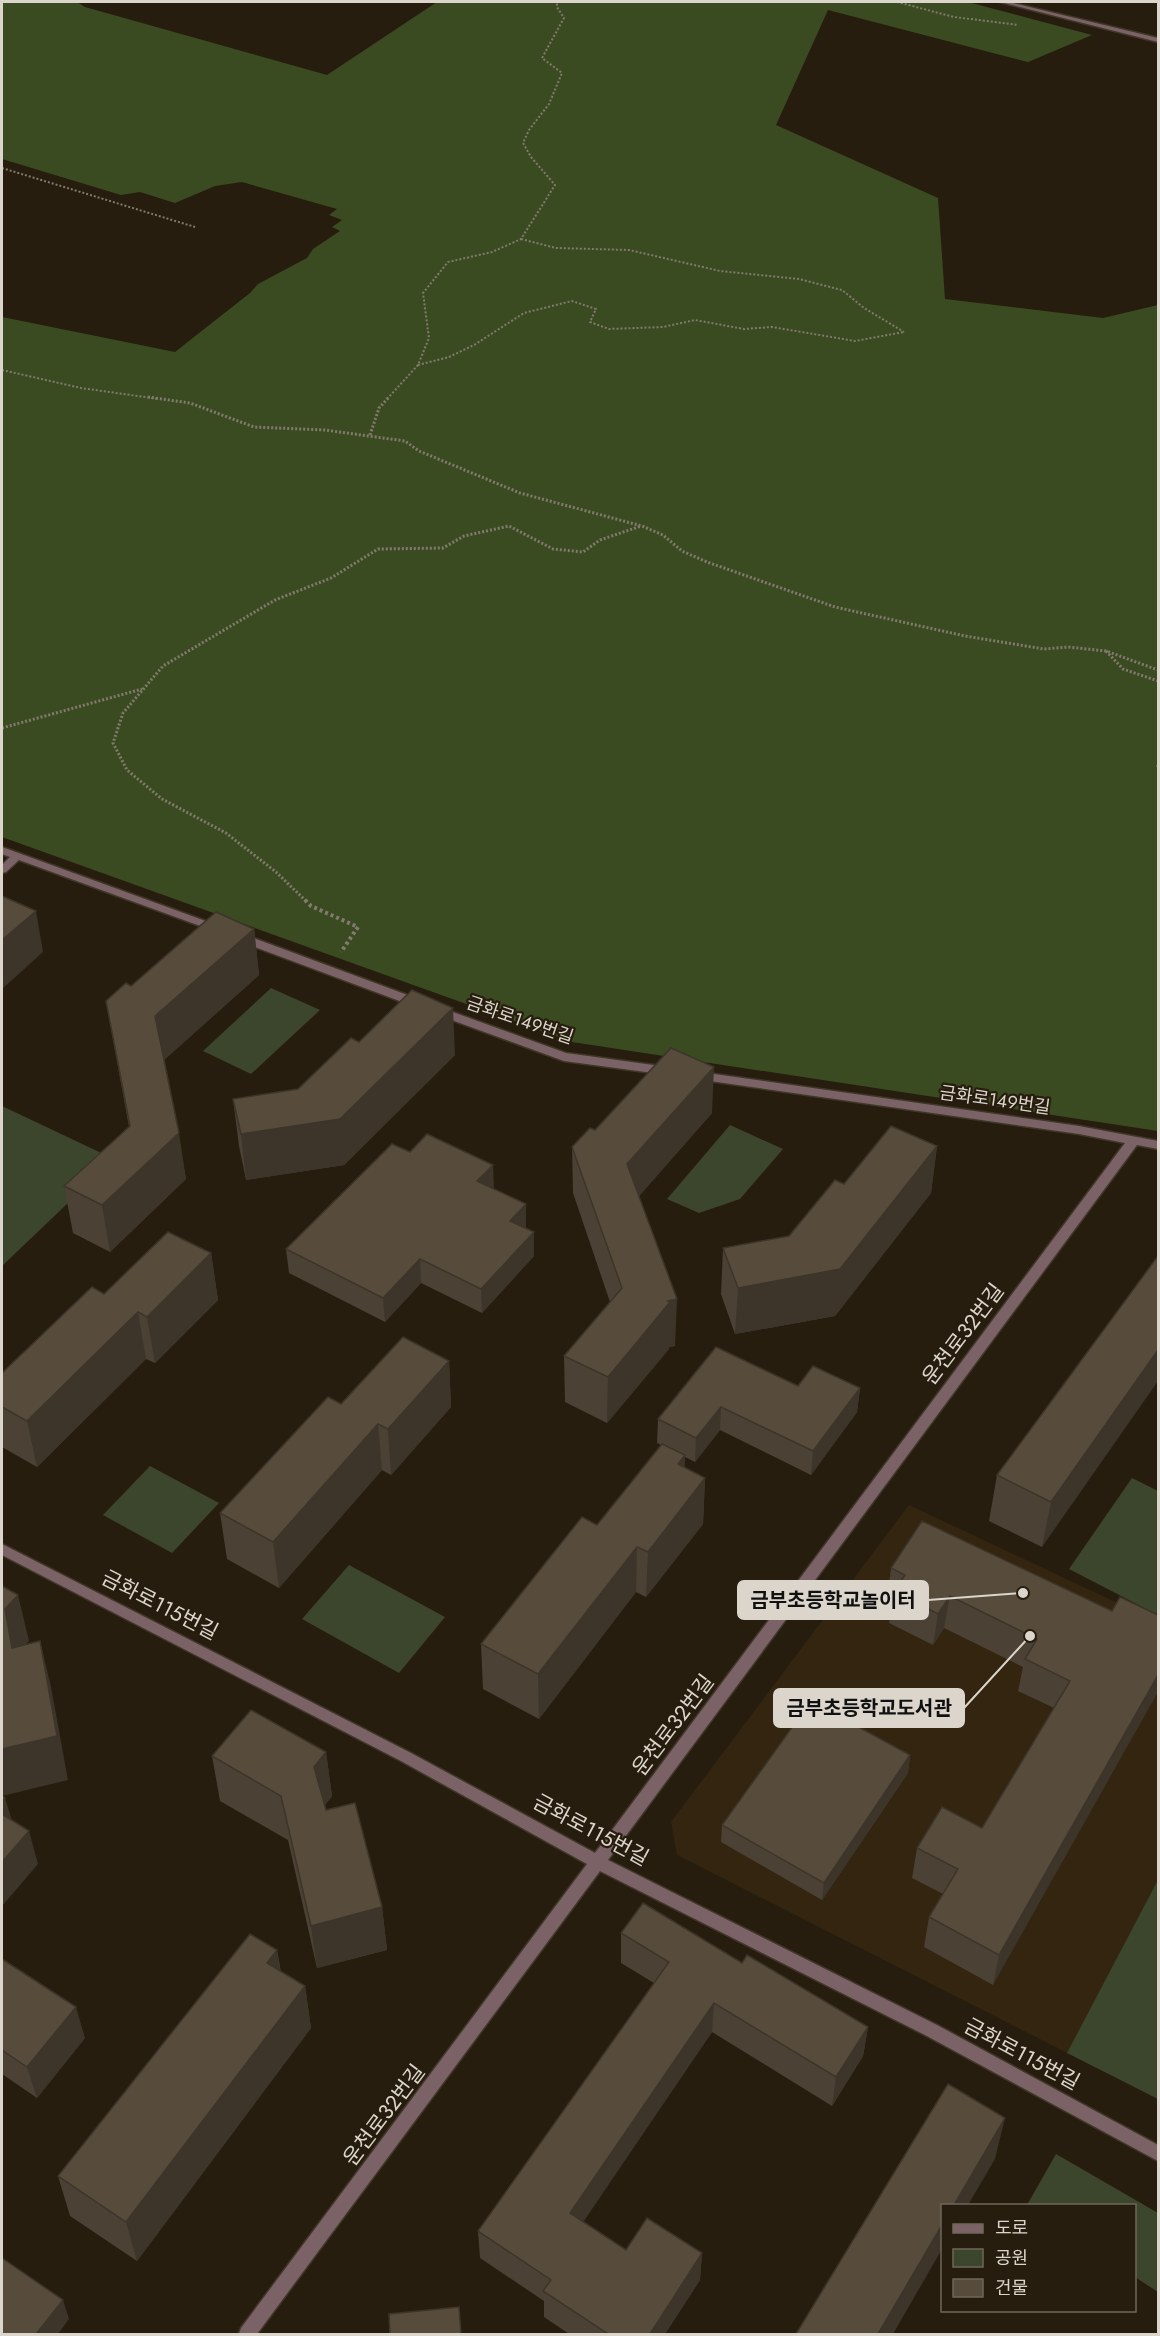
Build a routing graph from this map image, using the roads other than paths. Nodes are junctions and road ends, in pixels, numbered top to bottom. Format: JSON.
{"nodes":[{"id":1,"x":1003,"y":2,"type":"edge"},
{"id":2,"x":1158,"y":40,"type":"edge"},
{"id":3,"x":2,"y":850,"type":"edge"},
{"id":4,"x":17,"y":856,"type":"junction"},
{"id":5,"x":2,"y":870,"type":"edge"},
{"id":6,"x":1134,"y":1140,"type":"junction"},
{"id":7,"x":1158,"y":1145,"type":"edge"},
{"id":8,"x":2,"y":1549,"type":"edge"},
{"id":9,"x":597,"y":1862,"type":"junction"},
{"id":10,"x":1158,"y":2153,"type":"edge"},
{"id":11,"x":247,"y":2334,"type":"edge"}],
"edges":[{"from":1,"to":2,"type":"street"},
{"from":3,"to":4,"type":"street","name":"금화로149번길"},
{"from":4,"to":5,"type":"street"},
{"from":4,"to":6,"type":"street","name":"금화로149번길"},
{"from":6,"to":7,"type":"street","name":"금화로149번길"},
{"from":6,"to":9,"type":"street","name":"운천로32번길"},
{"from":8,"to":9,"type":"street","name":"금화로115번길"},
{"from":9,"to":10,"type":"street","name":"금화로115번길"},
{"from":9,"to":11,"type":"street","name":"운천로32번길"}]}
